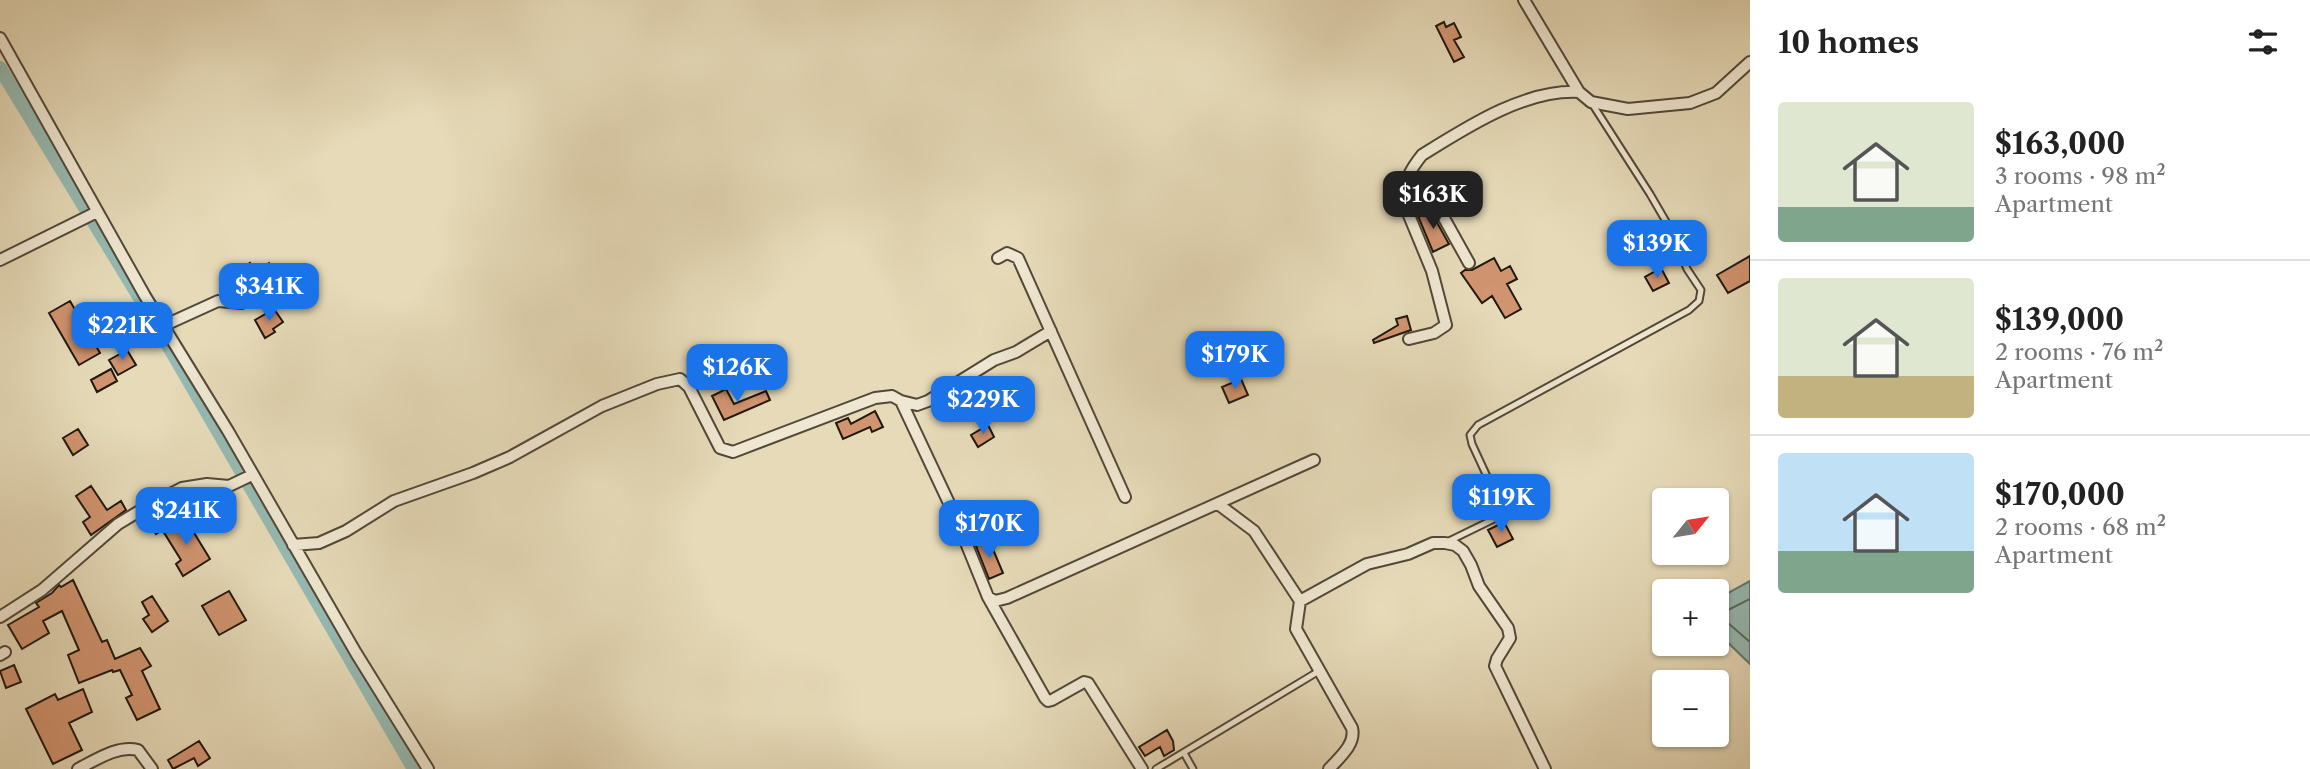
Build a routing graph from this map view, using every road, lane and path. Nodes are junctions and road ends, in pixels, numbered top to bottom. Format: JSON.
{"nodes":[{"id":1,"x":1524,"y":0,"type":"edge"},
{"id":2,"x":0,"y":38,"type":"edge"},
{"id":3,"x":1750,"y":62,"type":"edge"},
{"id":4,"x":1579,"y":92,"type":"junction"},
{"id":5,"x":1591,"y":102,"type":"junction"},
{"id":6,"x":1415,"y":190,"type":"junction"},
{"id":7,"x":93,"y":216,"type":"junction"},
{"id":8,"x":998,"y":258,"type":"dead end"},
{"id":9,"x":0,"y":260,"type":"edge"},
{"id":10,"x":1469,"y":263,"type":"dead end"},
{"id":11,"x":242,"y":303,"type":"dead end"},
{"id":12,"x":163,"y":326,"type":"junction"},
{"id":13,"x":1051,"y":331,"type":"junction"},
{"id":14,"x":1409,"y":339,"type":"dead end"},
{"id":15,"x":901,"y":401,"type":"junction"},
{"id":16,"x":1314,"y":460,"type":"dead end"},
{"id":17,"x":245,"y":478,"type":"junction"},
{"id":18,"x":1125,"y":497,"type":"dead end"},
{"id":19,"x":1218,"y":504,"type":"junction"},
{"id":20,"x":1445,"y":543,"type":"junction"},
{"id":21,"x":293,"y":545,"type":"junction"},
{"id":22,"x":988,"y":597,"type":"junction"},
{"id":23,"x":1300,"y":601,"type":"junction"},
{"id":24,"x":0,"y":617,"type":"edge"},
{"id":25,"x":1320,"y":671,"type":"junction"},
{"id":26,"x":1184,"y":753,"type":"junction"},
{"id":27,"x":81,"y":768,"type":"edge"},
{"id":28,"x":152,"y":769,"type":"edge"},
{"id":29,"x":429,"y":769,"type":"edge"},
{"id":30,"x":1142,"y":769,"type":"edge"},
{"id":31,"x":1156,"y":769,"type":"edge"},
{"id":32,"x":1193,"y":769,"type":"edge"},
{"id":33,"x":1329,"y":769,"type":"edge"},
{"id":34,"x":1545,"y":769,"type":"edge"}],
"edges":[{"from":1,"to":4,"type":"street"},
{"from":2,"to":7,"type":"street"},
{"from":3,"to":5,"type":"street"},
{"from":4,"to":5,"type":"street"},
{"from":4,"to":6,"type":"street"},
{"from":5,"to":20,"type":"lane"},
{"from":6,"to":10,"type":"street"},
{"from":6,"to":14,"type":"street"},
{"from":7,"to":9,"type":"street"},
{"from":7,"to":12,"type":"street"},
{"from":8,"to":13,"type":"street"},
{"from":11,"to":12,"type":"street"},
{"from":12,"to":17,"type":"street"},
{"from":13,"to":15,"type":"street"},
{"from":13,"to":18,"type":"street"},
{"from":15,"to":21,"type":"street"},
{"from":15,"to":22,"type":"street"},
{"from":16,"to":19,"type":"street"},
{"from":17,"to":21,"type":"street"},
{"from":17,"to":24,"type":"street"},
{"from":19,"to":22,"type":"street"},
{"from":19,"to":23,"type":"street"},
{"from":20,"to":23,"type":"street"},
{"from":20,"to":34,"type":"street"},
{"from":21,"to":29,"type":"street"},
{"from":22,"to":30,"type":"street"},
{"from":23,"to":25,"type":"street"},
{"from":25,"to":26,"type":"lane"},
{"from":25,"to":33,"type":"street"},
{"from":26,"to":31,"type":"lane"},
{"from":26,"to":32,"type":"lane"},
{"from":27,"to":28,"type":"street"}]}
